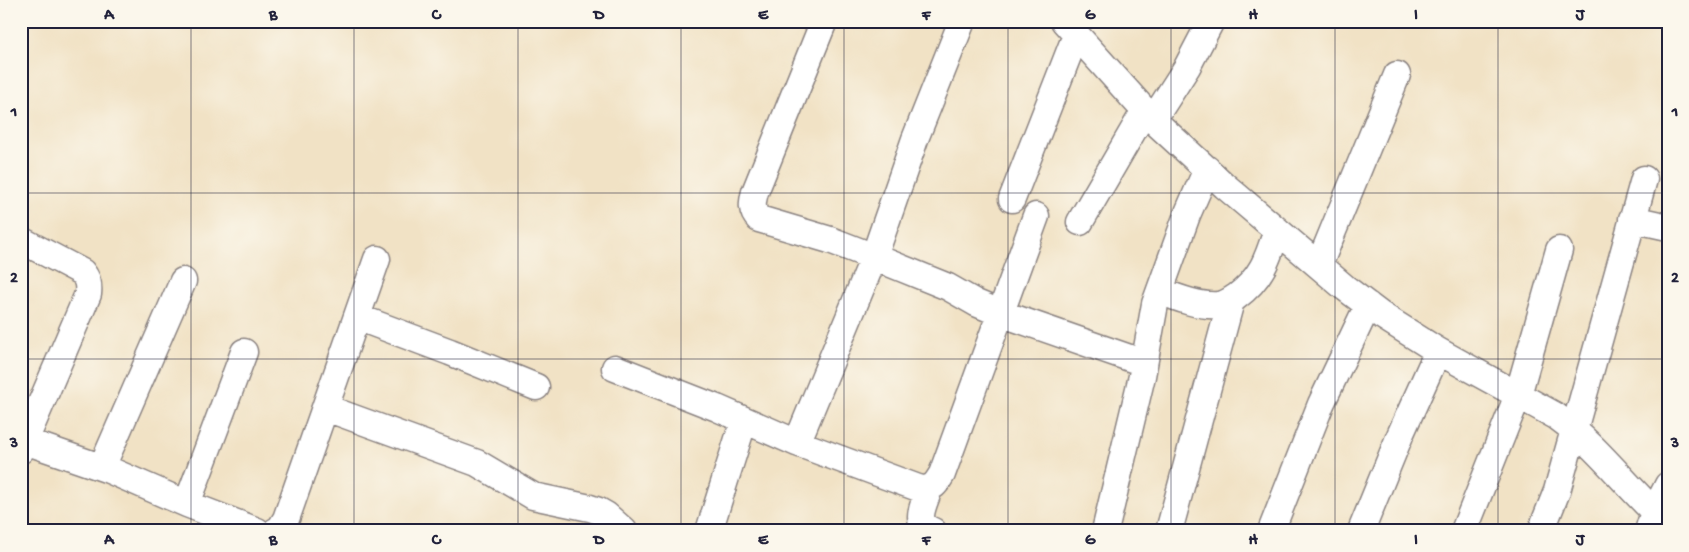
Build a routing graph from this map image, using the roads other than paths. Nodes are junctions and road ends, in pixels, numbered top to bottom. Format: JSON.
{"nodes":[{"id":1,"x":824,"y":21,"type":"edge"},
{"id":2,"x":962,"y":21,"type":"edge"},
{"id":3,"x":1210,"y":21,"type":"edge"},
{"id":4,"x":1068,"y":25,"type":"edge"},
{"id":5,"x":1397,"y":75,"type":"dead end"},
{"id":6,"x":1148,"y":116,"type":"junction"},
{"id":7,"x":1207,"y":169,"type":"junction"},
{"id":8,"x":1644,"y":179,"type":"dead end"},
{"id":9,"x":1012,"y":199,"type":"dead end"},
{"id":10,"x":1036,"y":216,"type":"dead end"},
{"id":11,"x":1632,"y":219,"type":"junction"},
{"id":12,"x":1080,"y":222,"type":"dead end"},
{"id":13,"x":1668,"y":227,"type":"edge"},
{"id":14,"x":1278,"y":230,"type":"junction"},
{"id":15,"x":21,"y":240,"type":"edge"},
{"id":16,"x":1559,"y":250,"type":"dead end"},
{"id":17,"x":874,"y":257,"type":"junction"},
{"id":18,"x":377,"y":258,"type":"dead end"},
{"id":19,"x":1319,"y":265,"type":"junction"},
{"id":20,"x":183,"y":281,"type":"dead end"},
{"id":21,"x":1160,"y":292,"type":"junction"},
{"id":22,"x":1231,"y":301,"type":"junction"},
{"id":23,"x":1368,"y":305,"type":"junction"},
{"id":24,"x":1000,"y":313,"type":"junction"},
{"id":25,"x":357,"y":317,"type":"junction"},
{"id":26,"x":1438,"y":351,"type":"junction"},
{"id":27,"x":244,"y":352,"type":"dead end"},
{"id":28,"x":1144,"y":363,"type":"junction"},
{"id":29,"x":615,"y":368,"type":"dead end"},
{"id":30,"x":536,"y":387,"type":"dead end"},
{"id":31,"x":1518,"y":395,"type":"junction"},
{"id":32,"x":326,"y":408,"type":"junction"},
{"id":33,"x":744,"y":420,"type":"junction"},
{"id":34,"x":1574,"y":429,"type":"junction"},
{"id":35,"x":797,"y":443,"type":"junction"},
{"id":36,"x":23,"y":446,"type":"edge"},
{"id":37,"x":102,"y":468,"type":"junction"},
{"id":38,"x":1668,"y":485,"type":"edge"},
{"id":39,"x":930,"y":489,"type":"junction"},
{"id":40,"x":187,"y":504,"type":"junction"},
{"id":41,"x":596,"y":521,"type":"edge"},
{"id":42,"x":1657,"y":523,"type":"edge"},
{"id":43,"x":257,"y":531,"type":"edge"},
{"id":44,"x":276,"y":531,"type":"edge"},
{"id":45,"x":624,"y":531,"type":"edge"},
{"id":46,"x":709,"y":531,"type":"edge"},
{"id":47,"x":933,"y":531,"type":"edge"},
{"id":48,"x":1105,"y":531,"type":"edge"},
{"id":49,"x":1168,"y":531,"type":"edge"},
{"id":50,"x":1271,"y":531,"type":"edge"},
{"id":51,"x":1362,"y":531,"type":"edge"},
{"id":52,"x":1464,"y":531,"type":"edge"},
{"id":53,"x":1541,"y":531,"type":"edge"}],
"edges":[{"from":1,"to":17,"type":"street"},
{"from":2,"to":17,"type":"street"},
{"from":3,"to":6,"type":"street"},
{"from":4,"to":6,"type":"street"},
{"from":4,"to":9,"type":"street"},
{"from":5,"to":19,"type":"street"},
{"from":6,"to":7,"type":"street"},
{"from":6,"to":12,"type":"street"},
{"from":7,"to":14,"type":"street"},
{"from":7,"to":21,"type":"street"},
{"from":8,"to":11,"type":"street"},
{"from":10,"to":24,"type":"street"},
{"from":11,"to":13,"type":"street"},
{"from":11,"to":34,"type":"street"},
{"from":14,"to":19,"type":"street"},
{"from":14,"to":22,"type":"street"},
{"from":15,"to":36,"type":"street"},
{"from":16,"to":31,"type":"street"},
{"from":17,"to":24,"type":"street"},
{"from":17,"to":35,"type":"street"},
{"from":18,"to":25,"type":"street"},
{"from":19,"to":23,"type":"street"},
{"from":20,"to":37,"type":"street"},
{"from":21,"to":22,"type":"street"},
{"from":21,"to":28,"type":"street"},
{"from":22,"to":49,"type":"street"},
{"from":23,"to":26,"type":"street"},
{"from":23,"to":50,"type":"street"},
{"from":24,"to":28,"type":"street"},
{"from":24,"to":39,"type":"street"},
{"from":25,"to":30,"type":"street"},
{"from":25,"to":32,"type":"street"},
{"from":26,"to":31,"type":"street"},
{"from":26,"to":51,"type":"street"},
{"from":27,"to":40,"type":"street"},
{"from":28,"to":48,"type":"street"},
{"from":29,"to":33,"type":"street"},
{"from":31,"to":34,"type":"street"},
{"from":31,"to":52,"type":"street"},
{"from":32,"to":41,"type":"street"},
{"from":32,"to":44,"type":"street"},
{"from":33,"to":35,"type":"street"},
{"from":33,"to":46,"type":"street"},
{"from":34,"to":42,"type":"street"},
{"from":34,"to":53,"type":"street"},
{"from":35,"to":39,"type":"street"},
{"from":36,"to":37,"type":"street"},
{"from":37,"to":40,"type":"street"},
{"from":38,"to":42,"type":"street"},
{"from":39,"to":47,"type":"street"},
{"from":40,"to":43,"type":"street"},
{"from":41,"to":45,"type":"street"}]}
